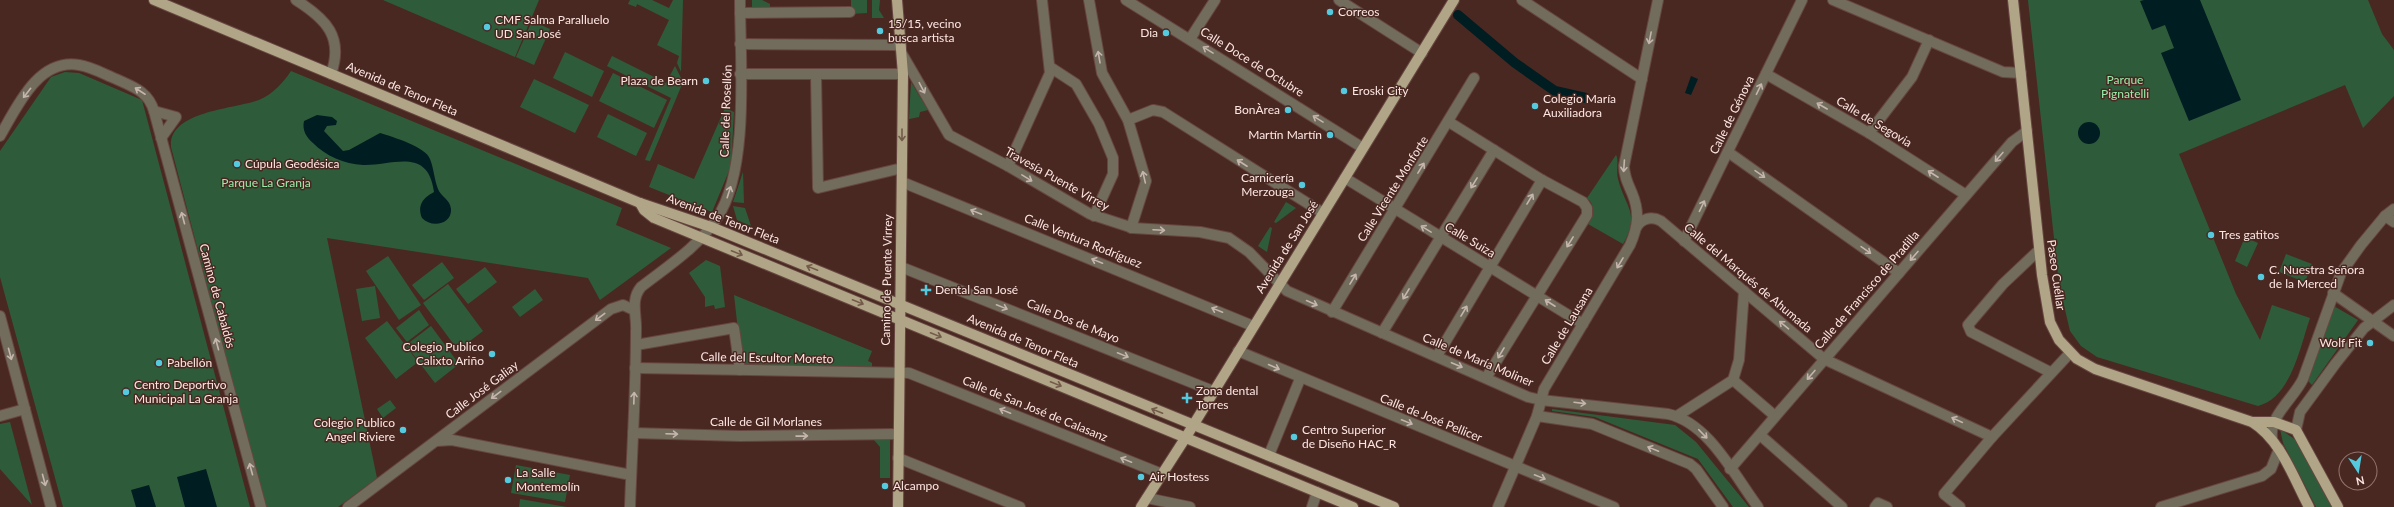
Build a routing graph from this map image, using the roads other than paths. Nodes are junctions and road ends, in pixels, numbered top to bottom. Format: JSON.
{"nodes":[{"id":1,"x":154,"y":0,"type":"edge"},
{"id":2,"x":296,"y":0,"type":"edge"},
{"id":3,"x":740,"y":0,"type":"edge"},
{"id":4,"x":897,"y":0,"type":"edge"},
{"id":5,"x":1042,"y":0,"type":"edge"},
{"id":6,"x":1089,"y":0,"type":"edge"},
{"id":7,"x":1126,"y":0,"type":"edge"},
{"id":8,"x":1215,"y":0,"type":"edge"},
{"id":9,"x":1339,"y":0,"type":"edge"},
{"id":10,"x":1454,"y":0,"type":"edge"},
{"id":11,"x":1522,"y":0,"type":"edge"},
{"id":12,"x":1658,"y":0,"type":"edge"},
{"id":13,"x":1802,"y":0,"type":"edge"},
{"id":14,"x":1833,"y":0,"type":"edge"},
{"id":15,"x":2013,"y":0,"type":"edge"},
{"id":16,"x":850,"y":12,"type":"dead end"},
{"id":17,"x":740,"y":13,"type":"junction"},
{"id":18,"x":1190,"y":39,"type":"junction"},
{"id":19,"x":1929,"y":40,"type":"junction"},
{"id":20,"x":740,"y":44,"type":"junction"},
{"id":21,"x":902,"y":51,"type":"junction"},
{"id":22,"x":1422,"y":53,"type":"junction"},
{"id":23,"x":1050,"y":67,"type":"junction"},
{"id":24,"x":2021,"y":73,"type":"junction"},
{"id":25,"x":331,"y":74,"type":"junction"},
{"id":26,"x":740,"y":74,"type":"junction"},
{"id":27,"x":903,"y":74,"type":"junction"},
{"id":28,"x":1766,"y":74,"type":"junction"},
{"id":29,"x":816,"y":75,"type":"junction"},
{"id":30,"x":1474,"y":78,"type":"dead end"},
{"id":31,"x":1642,"y":79,"type":"junction"},
{"id":32,"x":154,"y":111,"type":"junction"},
{"id":33,"x":1128,"y":120,"type":"junction"},
{"id":34,"x":1449,"y":122,"type":"junction"},
{"id":35,"x":2027,"y":130,"type":"junction"},
{"id":36,"x":1869,"y":133,"type":"junction"},
{"id":37,"x":0,"y":136,"type":"edge"},
{"id":38,"x":162,"y":138,"type":"junction"},
{"id":39,"x":1363,"y":148,"type":"junction"},
{"id":40,"x":1494,"y":150,"type":"junction"},
{"id":41,"x":1728,"y":152,"type":"junction"},
{"id":42,"x":1008,"y":166,"type":"junction"},
{"id":43,"x":902,"y":168,"type":"junction"},
{"id":44,"x":1345,"y":178,"type":"junction"},
{"id":45,"x":1542,"y":180,"type":"junction"},
{"id":46,"x":902,"y":182,"type":"junction"},
{"id":47,"x":1966,"y":195,"type":"junction"},
{"id":48,"x":640,"y":204,"type":"junction"},
{"id":49,"x":2394,"y":209,"type":"edge"},
{"id":50,"x":1394,"y":210,"type":"junction"},
{"id":51,"x":1323,"y":214,"type":"junction"},
{"id":52,"x":1094,"y":216,"type":"junction"},
{"id":53,"x":2385,"y":216,"type":"junction"},
{"id":54,"x":2394,"y":222,"type":"edge"},
{"id":55,"x":711,"y":227,"type":"junction"},
{"id":56,"x":1131,"y":228,"type":"junction"},
{"id":57,"x":1636,"y":228,"type":"junction"},
{"id":58,"x":701,"y":238,"type":"junction"},
{"id":59,"x":1440,"y":238,"type":"junction"},
{"id":60,"x":1684,"y":241,"type":"junction"},
{"id":61,"x":2039,"y":250,"type":"junction"},
{"id":62,"x":901,"y":267,"type":"junction"},
{"id":63,"x":1490,"y":267,"type":"junction"},
{"id":64,"x":1899,"y":273,"type":"junction"},
{"id":65,"x":1280,"y":283,"type":"junction"},
{"id":66,"x":1744,"y":291,"type":"junction"},
{"id":67,"x":2333,"y":293,"type":"junction"},
{"id":68,"x":1537,"y":294,"type":"junction"},
{"id":69,"x":899,"y":304,"type":"junction"},
{"id":70,"x":2394,"y":305,"type":"edge"},
{"id":71,"x":634,"y":306,"type":"junction"},
{"id":72,"x":1332,"y":312,"type":"junction"},
{"id":73,"x":0,"y":316,"type":"edge"},
{"id":74,"x":900,"y":320,"type":"junction"},
{"id":75,"x":2374,"y":321,"type":"junction"},
{"id":76,"x":1583,"y":324,"type":"junction"},
{"id":77,"x":1253,"y":326,"type":"junction"},
{"id":78,"x":1382,"y":333,"type":"junction"},
{"id":79,"x":2394,"y":336,"type":"edge"},
{"id":80,"x":636,"y":345,"type":"junction"},
{"id":81,"x":1238,"y":351,"type":"junction"},
{"id":82,"x":2070,"y":353,"type":"junction"},
{"id":83,"x":1436,"y":356,"type":"junction"},
{"id":84,"x":1824,"y":360,"type":"junction"},
{"id":85,"x":635,"y":368,"type":"junction"},
{"id":86,"x":740,"y":370,"type":"junction"},
{"id":87,"x":898,"y":372,"type":"junction"},
{"id":88,"x":2050,"y":372,"type":"junction"},
{"id":89,"x":1486,"y":378,"type":"junction"},
{"id":90,"x":1300,"y":379,"type":"junction"},
{"id":91,"x":2303,"y":379,"type":"junction"},
{"id":92,"x":1733,"y":380,"type":"junction"},
{"id":93,"x":2318,"y":388,"type":"junction"},
{"id":94,"x":1213,"y":391,"type":"junction"},
{"id":95,"x":1542,"y":400,"type":"junction"},
{"id":96,"x":25,"y":409,"type":"junction"},
{"id":97,"x":0,"y":416,"type":"edge"},
{"id":98,"x":1537,"y":416,"type":"junction"},
{"id":99,"x":1677,"y":416,"type":"junction"},
{"id":100,"x":1775,"y":416,"type":"junction"},
{"id":101,"x":2252,"y":422,"type":"junction"},
{"id":102,"x":2274,"y":422,"type":"junction"},
{"id":103,"x":457,"y":425,"type":"junction"},
{"id":104,"x":1193,"y":425,"type":"junction"},
{"id":105,"x":2296,"y":430,"type":"junction"},
{"id":106,"x":633,"y":433,"type":"junction"},
{"id":107,"x":898,"y":434,"type":"junction"},
{"id":108,"x":1760,"y":435,"type":"junction"},
{"id":109,"x":1186,"y":437,"type":"junction"},
{"id":110,"x":1992,"y":437,"type":"junction"},
{"id":111,"x":2272,"y":438,"type":"junction"},
{"id":112,"x":435,"y":441,"type":"junction"},
{"id":113,"x":463,"y":442,"type":"junction"},
{"id":114,"x":2279,"y":449,"type":"junction"},
{"id":115,"x":1269,"y":455,"type":"junction"},
{"id":116,"x":898,"y":458,"type":"junction"},
{"id":117,"x":1515,"y":466,"type":"junction"},
{"id":118,"x":1730,"y":469,"type":"junction"},
{"id":119,"x":1162,"y":474,"type":"junction"},
{"id":120,"x":631,"y":475,"type":"junction"},
{"id":121,"x":1317,"y":492,"type":"junction"},
{"id":122,"x":1147,"y":498,"type":"junction"},
{"id":123,"x":52,"y":507,"type":"edge"},
{"id":124,"x":261,"y":507,"type":"edge"},
{"id":125,"x":348,"y":507,"type":"edge"},
{"id":126,"x":630,"y":507,"type":"edge"},
{"id":127,"x":898,"y":507,"type":"edge"},
{"id":128,"x":1020,"y":507,"type":"edge"},
{"id":129,"x":1141,"y":507,"type":"edge"},
{"id":130,"x":1190,"y":507,"type":"edge"},
{"id":131,"x":1312,"y":507,"type":"edge"},
{"id":132,"x":1354,"y":507,"type":"edge"},
{"id":133,"x":1394,"y":507,"type":"edge"},
{"id":134,"x":1498,"y":507,"type":"edge"},
{"id":135,"x":1614,"y":507,"type":"edge"},
{"id":136,"x":1723,"y":507,"type":"edge"},
{"id":137,"x":1758,"y":507,"type":"edge"},
{"id":138,"x":1842,"y":507,"type":"edge"},
{"id":139,"x":1875,"y":507,"type":"edge"},
{"id":140,"x":1887,"y":507,"type":"edge"},
{"id":141,"x":1960,"y":507,"type":"edge"},
{"id":142,"x":2161,"y":507,"type":"edge"},
{"id":143,"x":2309,"y":507,"type":"edge"},
{"id":144,"x":2338,"y":507,"type":"edge"}],
"edges":[{"from":1,"to":25,"type":"main road","name":"Avenida de Tenor Fleta"},
{"from":2,"to":25,"type":"street"},
{"from":3,"to":17,"type":"street","name":"Calle del Rosellón"},
{"from":4,"to":21,"type":"main road","name":"Camino de Puente Virrey"},
{"from":5,"to":23,"type":"street"},
{"from":33,"to":6,"type":"street","one_way":true},
{"from":7,"to":18,"type":"street","name":"Calle Doce de Octubre"},
{"from":8,"to":18,"type":"street"},
{"from":9,"to":22,"type":"street"},
{"from":10,"to":22,"type":"main road","name":"Avenida de San José"},
{"from":11,"to":31,"type":"street"},
{"from":12,"to":31,"type":"street","name":"Calle de Lausana","one_way":true},
{"from":13,"to":28,"type":"street","name":"Calle de Génova"},
{"from":14,"to":19,"type":"street"},
{"from":15,"to":24,"type":"main road","name":"Paseo Cuéllar"},
{"from":16,"to":17,"type":"street"},
{"from":17,"to":20,"type":"street","name":"Calle del Rosellón"},
{"from":39,"to":18,"type":"street","name":"Calle Doce de Octubre","one_way":true},
{"from":19,"to":24,"type":"street"},
{"from":19,"to":36,"type":"street"},
{"from":20,"to":21,"type":"street"},
{"from":20,"to":26,"type":"street","name":"Calle del Rosellón"},
{"from":21,"to":27,"type":"main road","name":"Camino de Puente Virrey"},
{"from":21,"to":42,"type":"street","name":"Travesía Puente Virrey","one_way":true},
{"from":22,"to":39,"type":"main road","name":"Avenida de San José"},
{"from":23,"to":42,"type":"street"},
{"from":23,"to":52,"type":"street"},
{"from":24,"to":35,"type":"main road","name":"Paseo Cuéllar"},
{"from":25,"to":48,"type":"main road","name":"Avenida de Tenor Fleta"},
{"from":26,"to":29,"type":"street"},
{"from":55,"to":26,"type":"street","name":"Calle del Rosellón","one_way":true},
{"from":27,"to":29,"type":"street"},
{"from":27,"to":43,"type":"main road","name":"Camino de Puente Virrey","one_way":true},
{"from":36,"to":28,"type":"street","name":"Calle de Segovia","one_way":true},
{"from":41,"to":28,"type":"street","name":"Calle de Génova","one_way":true},
{"from":29,"to":43,"type":"street"},
{"from":30,"to":34,"type":"street","name":"Calle Vicente Monforte"},
{"from":31,"to":57,"type":"street","name":"Calle de Lausana","one_way":true},
{"from":32,"to":37,"type":"street","name":"Camino de Cabaldós","one_way":true},
{"from":32,"to":38,"type":"street","name":"Camino de Cabaldós"},
{"from":32,"to":38,"type":"street"},
{"from":51,"to":33,"type":"street","one_way":true},
{"from":56,"to":33,"type":"street","one_way":true},
{"from":34,"to":40,"type":"street"},
{"from":50,"to":34,"type":"street","name":"Calle Vicente Monforte","one_way":true},
{"from":35,"to":47,"type":"street","name":"Calle de Francisco de Pradilla","one_way":true},
{"from":35,"to":61,"type":"main road","name":"Paseo Cuéllar"},
{"from":47,"to":36,"type":"street","name":"Calle de Segovia","one_way":true},
{"from":124,"to":38,"type":"street","name":"Camino de Cabaldós","one_way":true},
{"from":39,"to":44,"type":"main road","name":"Avenida de San José"},
{"from":40,"to":45,"type":"street"},
{"from":40,"to":59,"type":"street","one_way":true},
{"from":60,"to":41,"type":"street","name":"Calle de Génova","one_way":true},
{"from":41,"to":64,"type":"street","one_way":true},
{"from":42,"to":52,"type":"street","name":"Travesía Puente Virrey","one_way":true},
{"from":43,"to":46,"type":"main road","name":"Camino de Puente Virrey"},
{"from":44,"to":50,"type":"street","name":"Calle Suiza"},
{"from":44,"to":51,"type":"main road","name":"Avenida de San José"},
{"from":63,"to":45,"type":"street","one_way":true},
{"from":45,"to":68,"type":"street","one_way":true},
{"from":46,"to":62,"type":"main road","name":"Camino de Puente Virrey"},
{"from":77,"to":46,"type":"street","name":"Calle Ventura Rodríguez","one_way":true},
{"from":47,"to":64,"type":"street","name":"Calle de Francisco de Pradilla","one_way":true},
{"from":48,"to":55,"type":"main road","name":"Avenida de Tenor Fleta"},
{"from":48,"to":58,"type":"main road","name":"Avenida de Tenor Fleta"},
{"from":49,"to":53,"type":"street"},
{"from":59,"to":50,"type":"street","name":"Calle Suiza","one_way":true},
{"from":72,"to":50,"type":"street","name":"Calle Vicente Monforte","one_way":true},
{"from":51,"to":65,"type":"main road","name":"Avenida de San José"},
{"from":52,"to":56,"type":"street","name":"Travesía Puente Virrey"},
{"from":53,"to":54,"type":"street"},
{"from":53,"to":67,"type":"street"},
{"from":55,"to":58,"type":"street","name":"Calle del Rosellón"},
{"from":69,"to":55,"type":"main road","name":"Avenida de Tenor Fleta","one_way":true},
{"from":56,"to":65,"type":"street","name":"Travesía Puente Virrey","one_way":true},
{"from":57,"to":60,"type":"street","name":"Calle del Marqués de Ahumada"},
{"from":57,"to":76,"type":"street","name":"Calle de Lausana","one_way":true},
{"from":58,"to":71,"type":"street","name":"Calle del Rosellón"},
{"from":58,"to":74,"type":"main road","name":"Avenida de Tenor Fleta","one_way":true},
{"from":59,"to":63,"type":"street","name":"Calle Suiza"},
{"from":59,"to":78,"type":"street","one_way":true},
{"from":60,"to":66,"type":"street","name":"Calle del Marqués de Ahumada"},
{"from":61,"to":82,"type":"main road","name":"Paseo Cuéllar"},
{"from":61,"to":88,"type":"street"},
{"from":62,"to":69,"type":"main road","name":"Camino de Puente Virrey"},
{"from":62,"to":94,"type":"street","name":"Calle Dos de Mayo","one_way":true},
{"from":63,"to":68,"type":"street","name":"Calle Suiza"},
{"from":83,"to":63,"type":"street","one_way":true},
{"from":64,"to":84,"type":"street","name":"Calle de Francisco de Pradilla"},
{"from":65,"to":72,"type":"street","name":"Calle de María Moliner","one_way":true},
{"from":65,"to":77,"type":"main road","name":"Avenida de San José"},
{"from":84,"to":66,"type":"street","name":"Calle del Marqués de Ahumada","one_way":true},
{"from":66,"to":92,"type":"street"},
{"from":67,"to":75,"type":"street"},
{"from":67,"to":91,"type":"street"},
{"from":76,"to":68,"type":"street","name":"Calle Suiza","one_way":true},
{"from":68,"to":89,"type":"street","one_way":true},
{"from":69,"to":74,"type":"main road","name":"Camino de Puente Virrey"},
{"from":104,"to":69,"type":"main road","name":"Avenida de Tenor Fleta","one_way":true},
{"from":70,"to":75,"type":"street"},
{"from":71,"to":80,"type":"street"},
{"from":71,"to":103,"type":"street","name":"Calle José Galiay","one_way":true},
{"from":72,"to":78,"type":"street","name":"Calle de María Moliner"},
{"from":73,"to":96,"type":"street","one_way":true},
{"from":74,"to":87,"type":"main road","name":"Camino de Puente Virrey"},
{"from":74,"to":109,"type":"main road","name":"Avenida de Tenor Fleta","one_way":true},
{"from":75,"to":79,"type":"street"},
{"from":75,"to":93,"type":"street"},
{"from":76,"to":95,"type":"street","name":"Calle de Lausana"},
{"from":77,"to":81,"type":"main road","name":"Avenida de San José"},
{"from":78,"to":83,"type":"street","name":"Calle de María Moliner"},
{"from":80,"to":85,"type":"street"},
{"from":80,"to":86,"type":"street"},
{"from":81,"to":90,"type":"street","name":"Calle de José Pellicer","one_way":true},
{"from":81,"to":94,"type":"main road","name":"Avenida de San José"},
{"from":82,"to":88,"type":"street"},
{"from":82,"to":101,"type":"main road","name":"Paseo Cuéllar"},
{"from":83,"to":89,"type":"street","name":"Calle de María Moliner","one_way":true},
{"from":84,"to":100,"type":"street","name":"Calle de Francisco de Pradilla","one_way":true},
{"from":110,"to":84,"type":"street","name":"Calle del Marqués de Ahumada","one_way":true},
{"from":85,"to":86,"type":"street","name":"Calle del Escultor Moreto"},
{"from":106,"to":85,"type":"street","one_way":true},
{"from":86,"to":87,"type":"street","name":"Calle del Escultor Moreto"},
{"from":87,"to":107,"type":"main road","name":"Camino de Puente Virrey"},
{"from":119,"to":87,"type":"street","name":"Calle de San José de Calasanz","one_way":true},
{"from":88,"to":110,"type":"street"},
{"from":89,"to":95,"type":"street","name":"Calle de María Moliner"},
{"from":90,"to":115,"type":"street"},
{"from":90,"to":117,"type":"street","name":"Calle de José Pellicer","one_way":true},
{"from":91,"to":93,"type":"street"},
{"from":91,"to":102,"type":"street"},
{"from":92,"to":99,"type":"street"},
{"from":92,"to":100,"type":"street"},
{"from":93,"to":105,"type":"street"},
{"from":94,"to":104,"type":"main road","name":"Avenida de San José"},
{"from":95,"to":98,"type":"street","name":"Calle de Lausana"},
{"from":95,"to":99,"type":"street","name":"Calle de María Moliner","one_way":true},
{"from":96,"to":97,"type":"street"},
{"from":96,"to":123,"type":"street","one_way":true},
{"from":98,"to":117,"type":"street","name":"Calle de Lausana"},
{"from":136,"to":98,"type":"street","one_way":true},
{"from":99,"to":118,"type":"street","name":"Calle de María Moliner","one_way":true},
{"from":100,"to":108,"type":"street","name":"Calle de Francisco de Pradilla"},
{"from":101,"to":102,"type":"main road","name":"Paseo Cuéllar"},
{"from":101,"to":111,"type":"main road","name":"Paseo Cuéllar"},
{"from":102,"to":105,"type":"main road","name":"Paseo Cuéllar"},
{"from":102,"to":111,"type":"street"},
{"from":103,"to":112,"type":"street","name":"Calle José Galiay"},
{"from":103,"to":113,"type":"street"},
{"from":104,"to":109,"type":"main road","name":"Avenida de San José"},
{"from":104,"to":115,"type":"main road","name":"Avenida de Tenor Fleta"},
{"from":105,"to":144,"type":"main road"},
{"from":106,"to":107,"type":"street","name":"Calle de Gil Morlanes","one_way":true},
{"from":106,"to":120,"type":"street"},
{"from":107,"to":116,"type":"main road","name":"Camino de Puente Virrey"},
{"from":108,"to":118,"type":"street","name":"Calle de Francisco de Pradilla"},
{"from":108,"to":138,"type":"street"},
{"from":109,"to":119,"type":"main road","name":"Avenida de San José"},
{"from":109,"to":121,"type":"main road","name":"Avenida de Tenor Fleta"},
{"from":110,"to":141,"type":"street"},
{"from":111,"to":114,"type":"main road","name":"Paseo Cuéllar"},
{"from":112,"to":113,"type":"street"},
{"from":112,"to":125,"type":"street","name":"Calle José Galiay"},
{"from":113,"to":120,"type":"street"},
{"from":114,"to":142,"type":"street"},
{"from":114,"to":143,"type":"main road","name":"Paseo Cuéllar"},
{"from":115,"to":133,"type":"main road","name":"Avenida de Tenor Fleta"},
{"from":116,"to":127,"type":"main road","name":"Camino de Puente Virrey"},
{"from":116,"to":128,"type":"street"},
{"from":117,"to":134,"type":"street","name":"Calle de Lausana"},
{"from":117,"to":135,"type":"street","name":"Calle de José Pellicer","one_way":true},
{"from":118,"to":137,"type":"street","name":"Calle de María Moliner"},
{"from":119,"to":122,"type":"main road","name":"Avenida de San José"},
{"from":120,"to":126,"type":"street"},
{"from":121,"to":131,"type":"street"},
{"from":121,"to":132,"type":"main road","name":"Avenida de Tenor Fleta"},
{"from":122,"to":129,"type":"main road","name":"Avenida de San José"},
{"from":122,"to":130,"type":"street"},
{"from":139,"to":140,"type":"street"}]}
